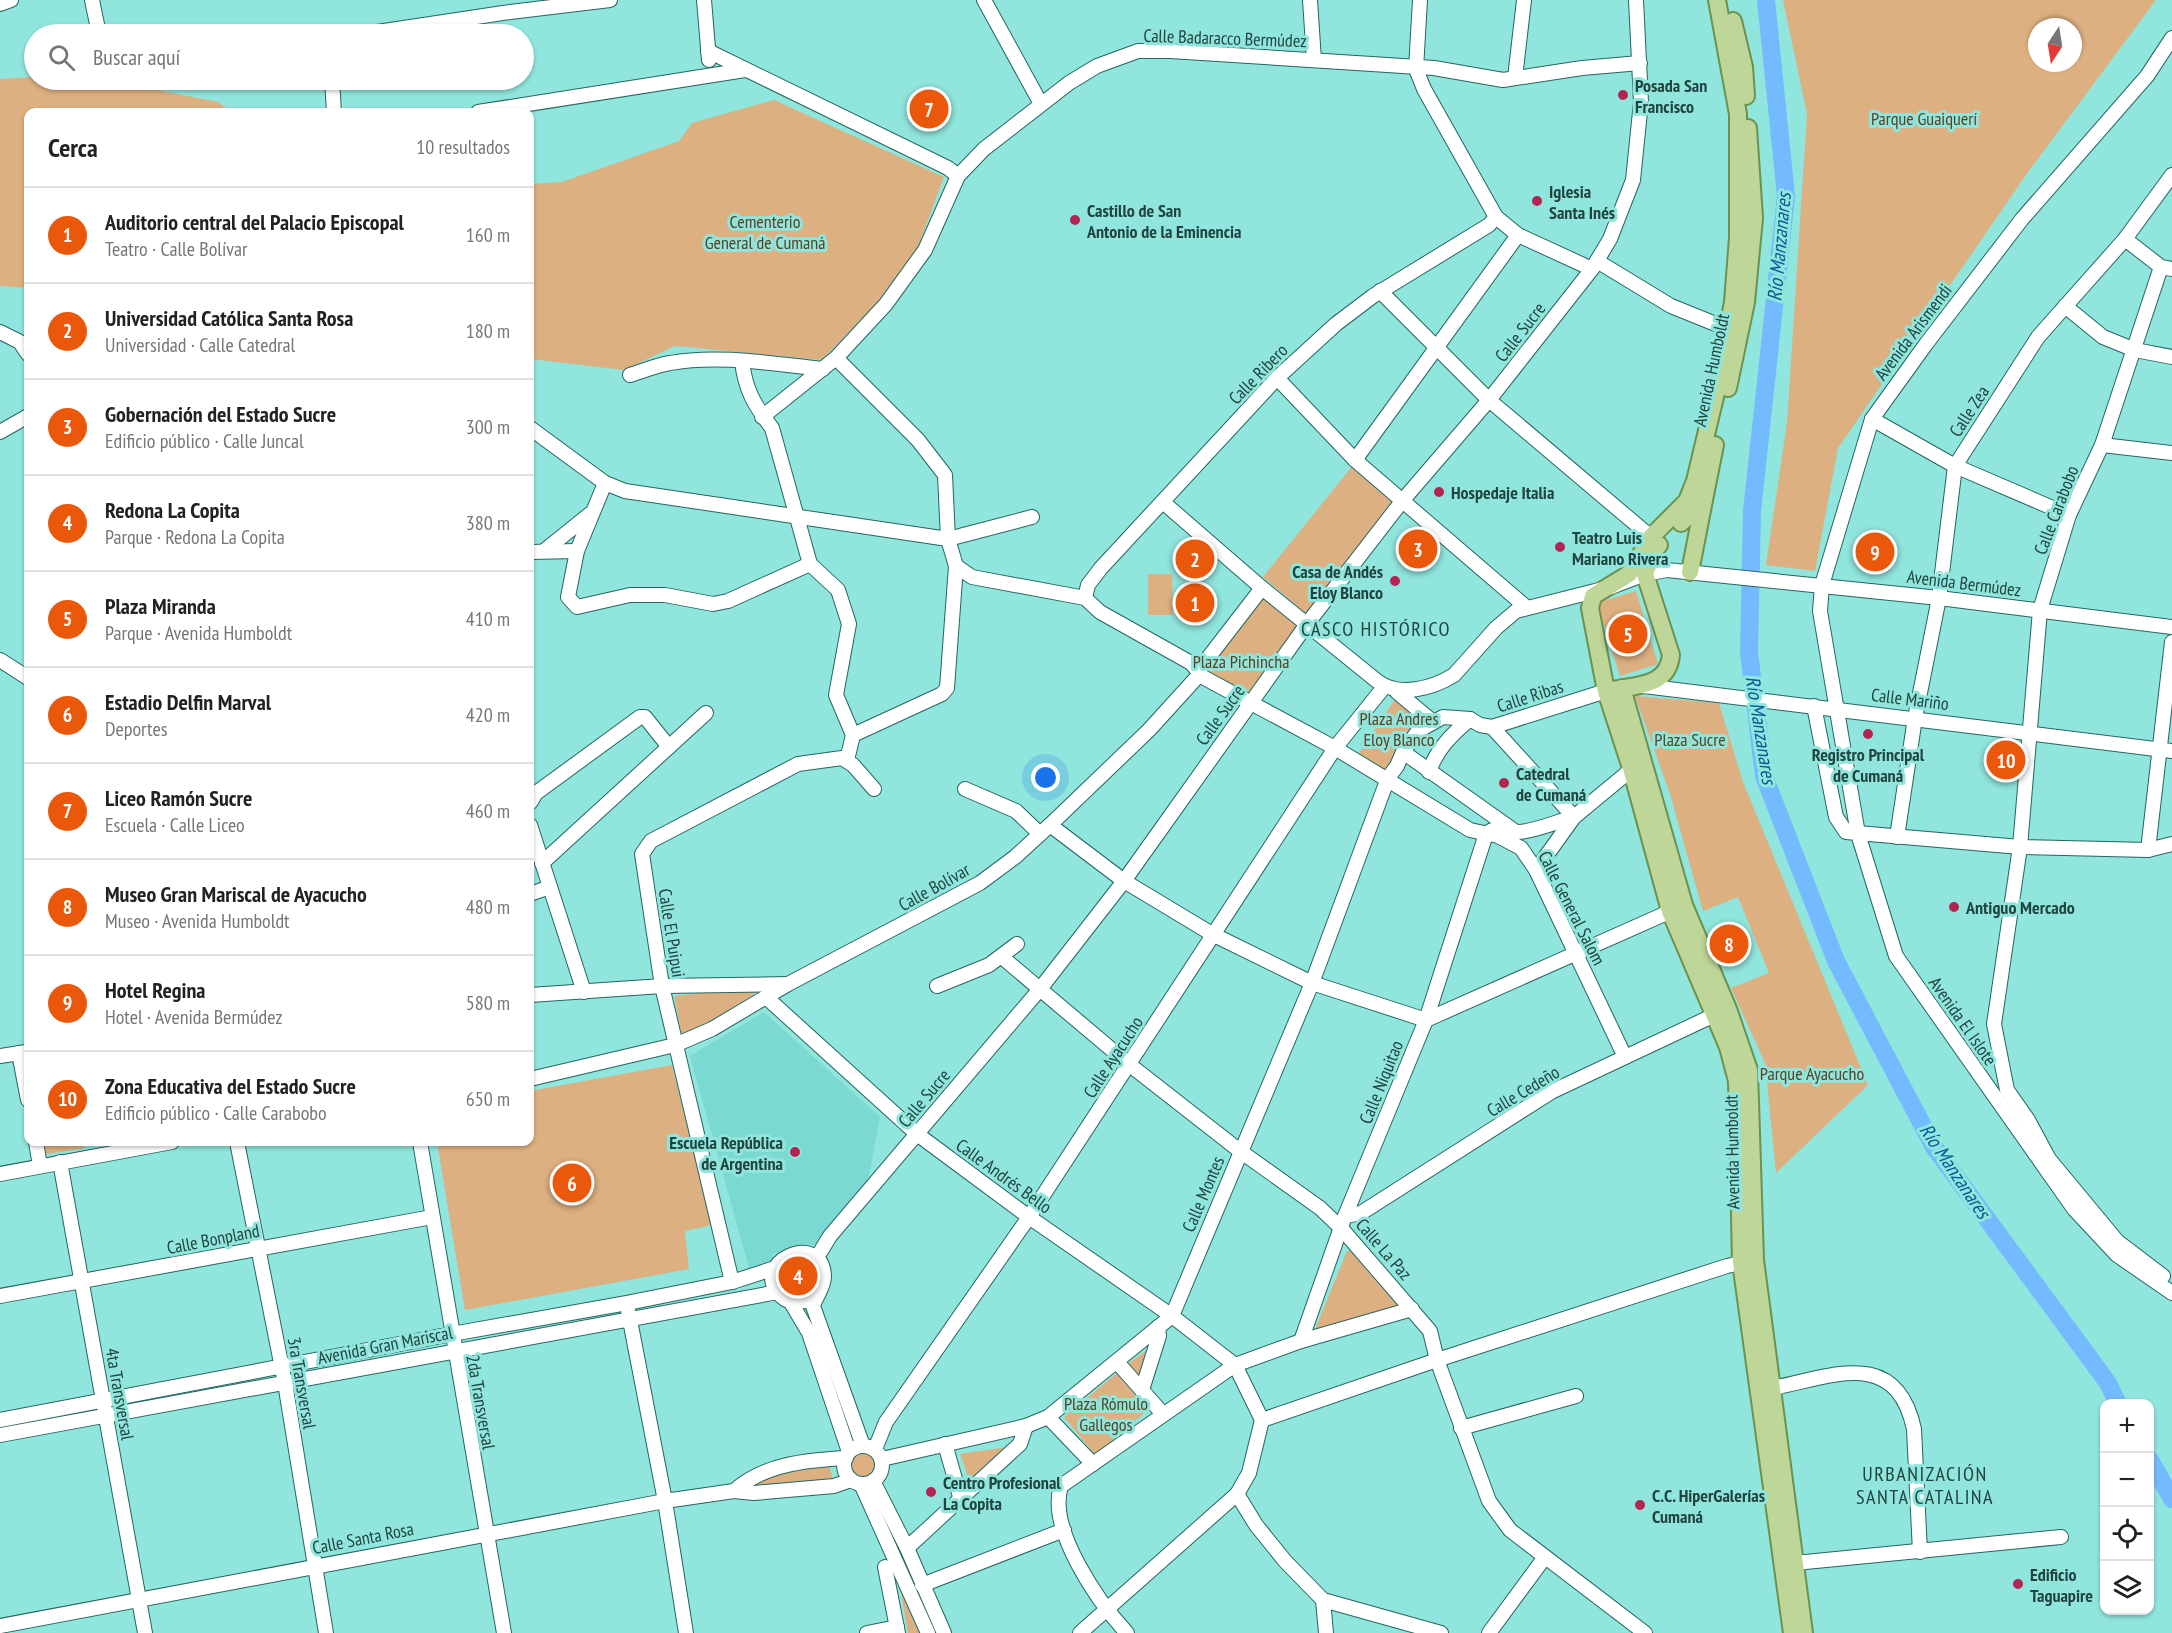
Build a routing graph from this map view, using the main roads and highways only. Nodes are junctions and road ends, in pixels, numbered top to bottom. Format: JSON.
{"nodes":[{"id":1,"x":1717,"y":0,"type":"edge"},
{"id":2,"x":1728,"y":0,"type":"edge"},
{"id":3,"x":1704,"y":500,"type":"junction"},
{"id":4,"x":1694,"y":572,"type":"road end"},
{"id":5,"x":1614,"y":689,"type":"junction"},
{"id":6,"x":1748,"y":1261,"type":"junction"},
{"id":7,"x":1789,"y":1564,"type":"junction"},
{"id":8,"x":1792,"y":1633,"type":"edge"},
{"id":9,"x":1804,"y":1633,"type":"edge"}],
"edges":[{"from":1,"to":5,"type":"main road","name":"Avenida Humboldt"},
{"from":2,"to":3,"type":"main road","name":"Avenida Humboldt"},
{"from":3,"to":4,"type":"main road","name":"Avenida Humboldt"},
{"from":3,"to":5,"type":"main road"},
{"from":5,"to":6,"type":"main road","name":"Avenida Humboldt"},
{"from":6,"to":7,"type":"main road","name":"Avenida Humboldt"},
{"from":6,"to":7,"type":"main road","name":"Avenida Humboldt"},
{"from":7,"to":8,"type":"main road","name":"Avenida Humboldt"},
{"from":7,"to":9,"type":"main road","name":"Avenida Humboldt"}]}
